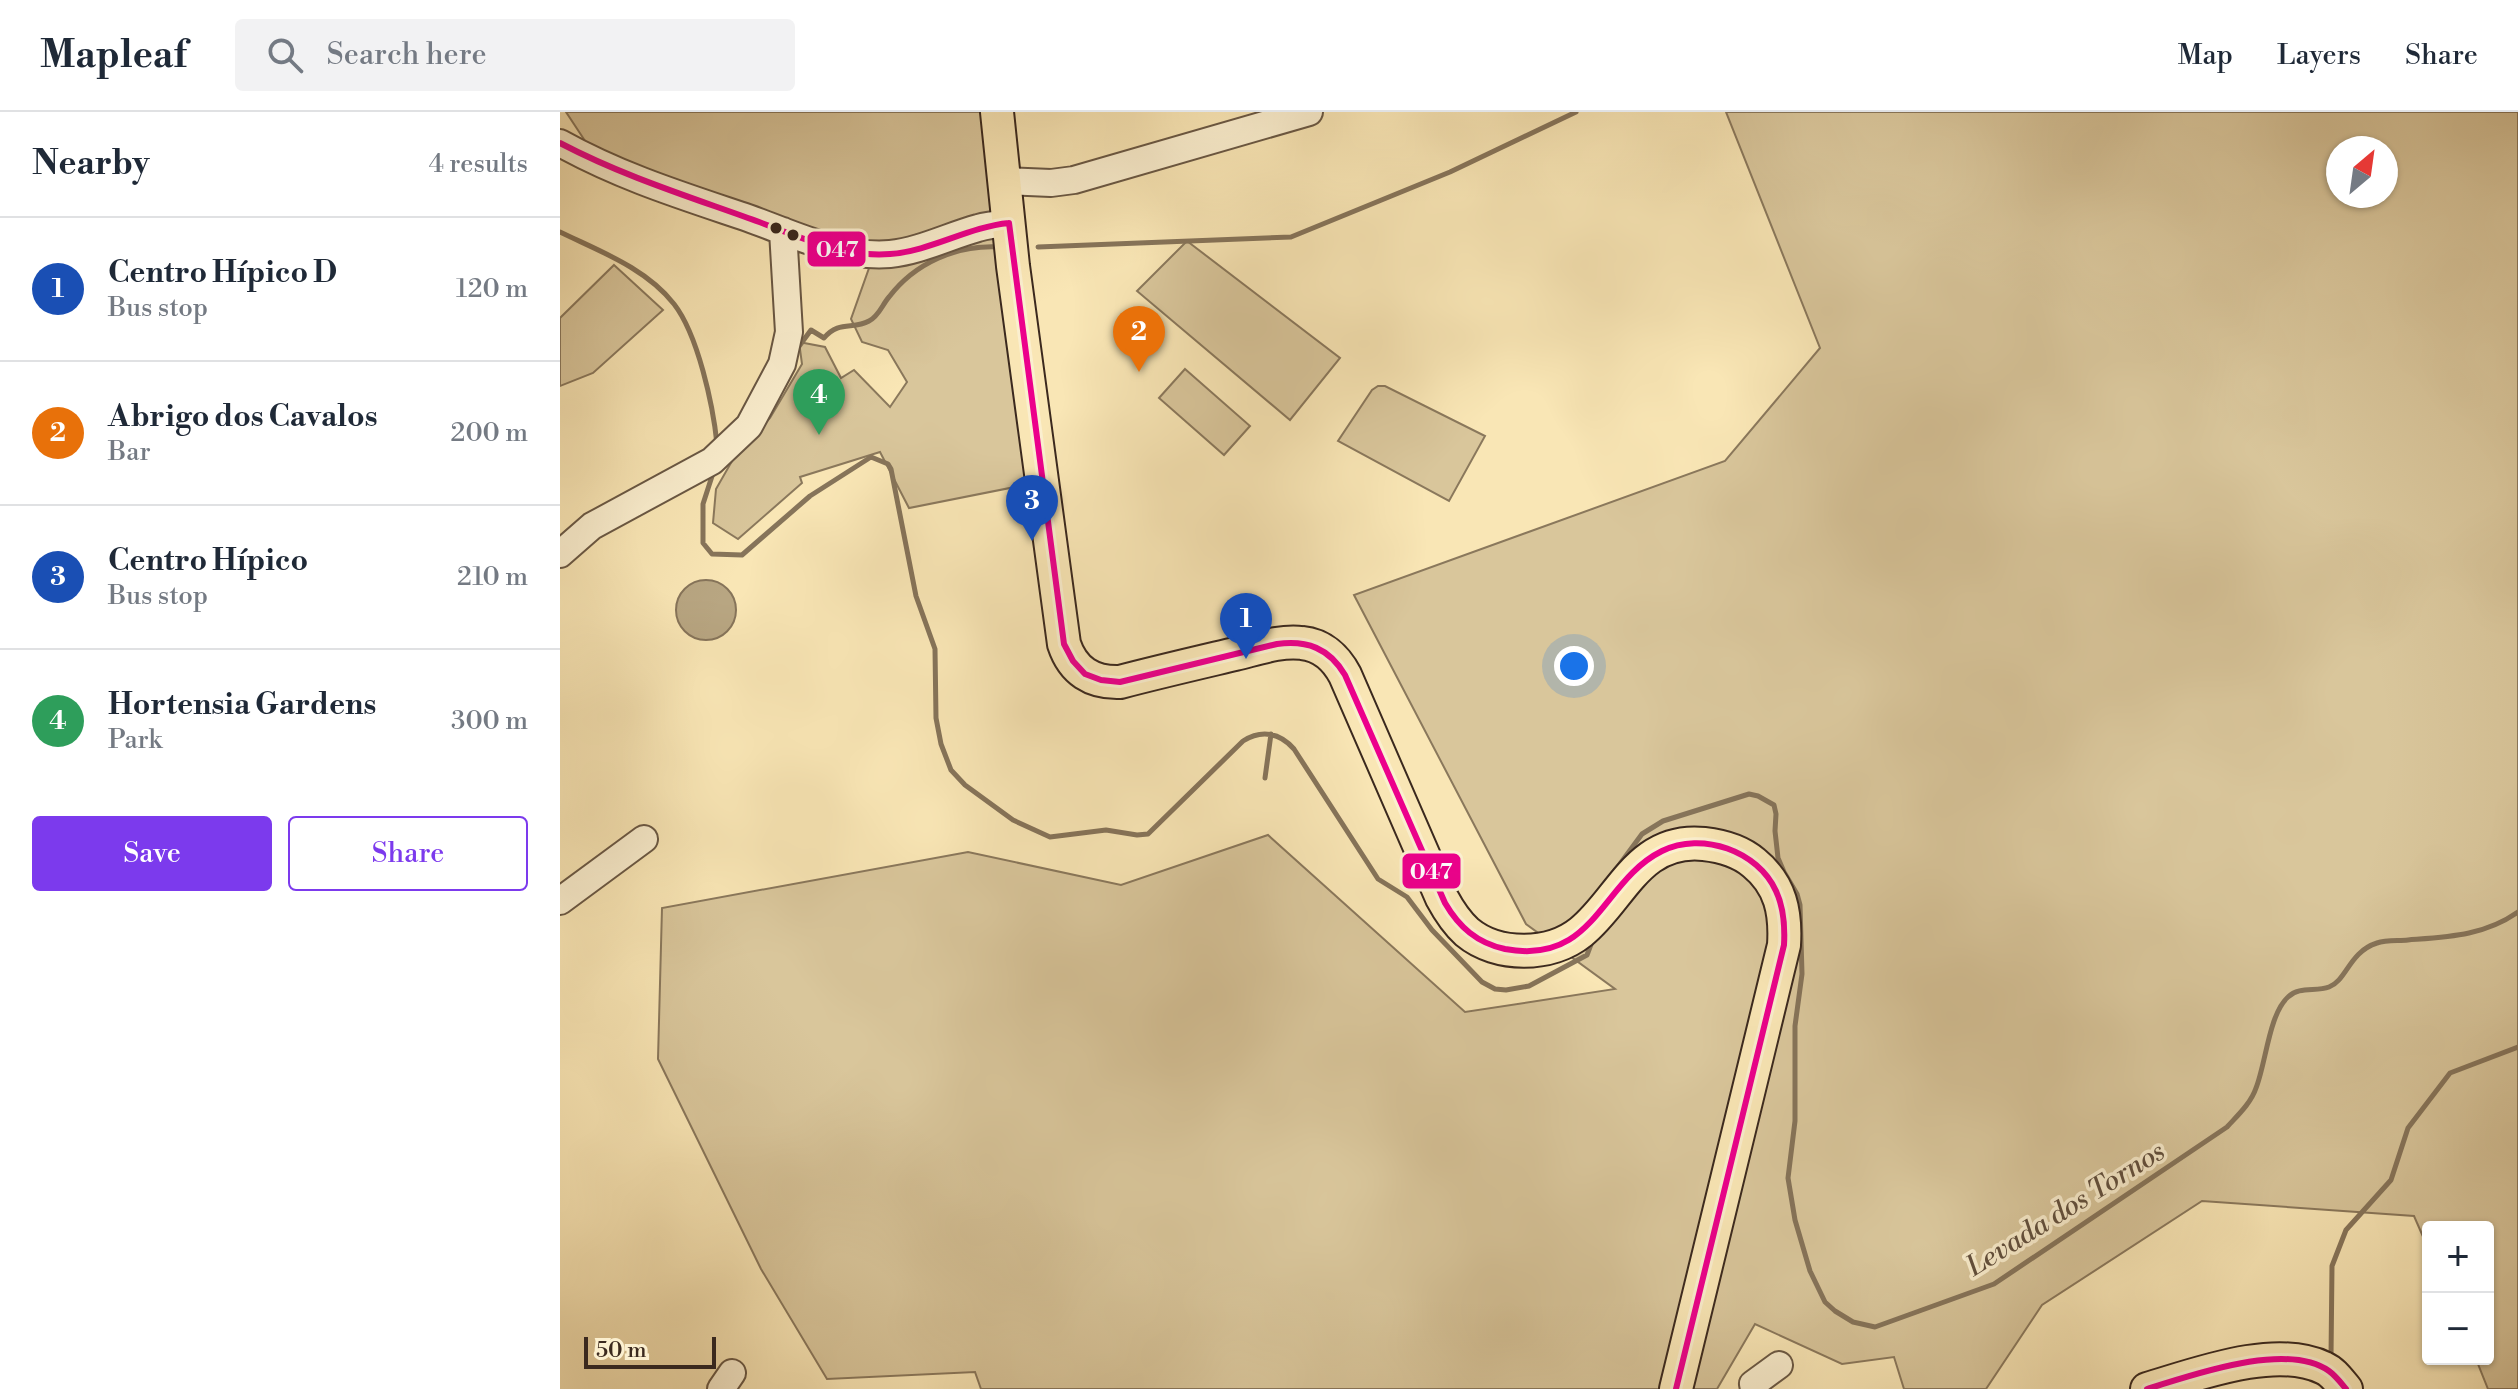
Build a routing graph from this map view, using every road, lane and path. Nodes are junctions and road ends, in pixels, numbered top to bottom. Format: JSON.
{"nodes":[{"id":1,"x":997,"y":112,"type":"edge"},
{"id":2,"x":1309,"y":112,"type":"edge"},
{"id":3,"x":560,"y":143,"type":"edge"},
{"id":4,"x":1002,"y":181,"type":"junction"},
{"id":5,"x":1009,"y":223,"type":"junction"},
{"id":6,"x":783,"y":231,"type":"junction"},
{"id":7,"x":560,"y":554,"type":"edge"},
{"id":8,"x":644,"y":839,"type":"dead end"},
{"id":9,"x":560,"y":901,"type":"edge"},
{"id":10,"x":1779,"y":1365,"type":"dead end"},
{"id":11,"x":2333,"y":1376,"type":"edge"},
{"id":12,"x":1676,"y":1389,"type":"edge"},
{"id":13,"x":1754,"y":1389,"type":"edge"},
{"id":14,"x":2147,"y":1389,"type":"edge"}],
"edges":[{"from":1,"to":4,"type":"main road"},
{"from":2,"to":4,"type":"street"},
{"from":3,"to":6,"type":"street"},
{"from":4,"to":5,"type":"main road"},
{"from":5,"to":6,"type":"street"},
{"from":5,"to":12,"type":"main road"},
{"from":6,"to":7,"type":"street"},
{"from":8,"to":9,"type":"street"},
{"from":10,"to":13,"type":"street"},
{"from":11,"to":14,"type":"main road"}]}
